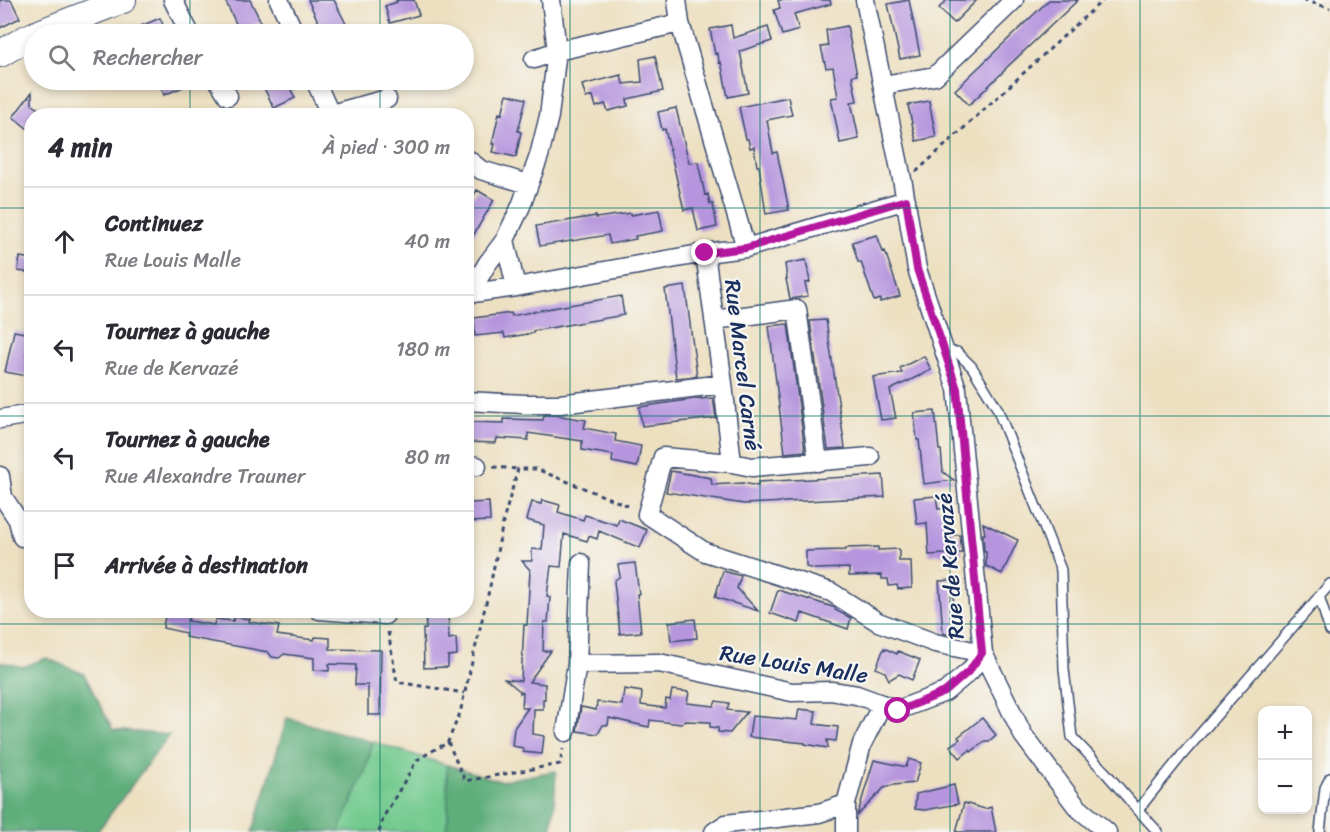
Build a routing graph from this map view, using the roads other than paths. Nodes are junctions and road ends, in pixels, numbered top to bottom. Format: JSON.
{"nodes":[{"id":1,"x":123,"y":0,"type":"edge"},
{"id":2,"x":173,"y":0,"type":"edge"},
{"id":3,"x":279,"y":0,"type":"edge"},
{"id":4,"x":550,"y":0,"type":"edge"},
{"id":5,"x":677,"y":0,"type":"edge"},
{"id":6,"x":865,"y":0,"type":"edge"},
{"id":7,"x":1014,"y":0,"type":"edge"},
{"id":8,"x":680,"y":23,"type":"junction"},
{"id":9,"x":63,"y":24,"type":"edge"},
{"id":10,"x":185,"y":24,"type":"edge"},
{"id":11,"x":290,"y":24,"type":"edge"},
{"id":12,"x":24,"y":40,"type":"edge"},
{"id":13,"x":557,"y":51,"type":"junction"},
{"id":14,"x":0,"y":54,"type":"edge"},
{"id":15,"x":534,"y":59,"type":"dead end"},
{"id":16,"x":883,"y":85,"type":"junction"},
{"id":17,"x":224,"y":90,"type":"edge"},
{"id":18,"x":320,"y":90,"type":"edge"},
{"id":19,"x":228,"y":96,"type":"dead end"},
{"id":20,"x":387,"y":99,"type":"dead end"},
{"id":21,"x":328,"y":108,"type":"edge"},
{"id":22,"x":356,"y":108,"type":"edge"},
{"id":23,"x":474,"y":164,"type":"edge"},
{"id":24,"x":528,"y":184,"type":"junction"},
{"id":25,"x":904,"y":192,"type":"junction"},
{"id":26,"x":505,"y":240,"type":"junction"},
{"id":27,"x":746,"y":248,"type":"junction"},
{"id":28,"x":705,"y":253,"type":"junction"},
{"id":29,"x":474,"y":285,"type":"edge"},
{"id":30,"x":516,"y":287,"type":"junction"},
{"id":31,"x":474,"y":293,"type":"edge"},
{"id":32,"x":714,"y":320,"type":"junction"},
{"id":33,"x":945,"y":352,"type":"junction"},
{"id":34,"x":723,"y":384,"type":"junction"},
{"id":35,"x":474,"y":401,"type":"edge"},
{"id":36,"x":24,"y":415,"type":"edge"},
{"id":37,"x":0,"y":419,"type":"edge"},
{"id":38,"x":870,"y":457,"type":"dead end"},
{"id":39,"x":818,"y":462,"type":"junction"},
{"id":40,"x":732,"y":463,"type":"junction"},
{"id":41,"x":0,"y":476,"type":"edge"},
{"id":42,"x":2,"y":498,"type":"edge"},
{"id":43,"x":647,"y":514,"type":"joint"},
{"id":44,"x":22,"y":537,"type":"dead end"},
{"id":45,"x":581,"y":563,"type":"dead end"},
{"id":46,"x":1330,"y":584,"type":"edge"},
{"id":47,"x":1319,"y":596,"type":"junction"},
{"id":48,"x":1330,"y":632,"type":"edge"},
{"id":49,"x":982,"y":653,"type":"junction"},
{"id":50,"x":577,"y":664,"type":"junction"},
{"id":51,"x":882,"y":704,"type":"junction"},
{"id":52,"x":566,"y":732,"type":"road end"},
{"id":53,"x":1330,"y":778,"type":"edge"},
{"id":54,"x":846,"y":804,"type":"junction"},
{"id":55,"x":1138,"y":810,"type":"junction"},
{"id":56,"x":714,"y":832,"type":"edge"},
{"id":57,"x":846,"y":832,"type":"edge"},
{"id":58,"x":1107,"y":832,"type":"edge"},
{"id":59,"x":1158,"y":832,"type":"edge"},
{"id":60,"x":1320,"y":832,"type":"edge"}],
"edges":[{"from":1,"to":9,"type":"street"},
{"from":2,"to":10,"type":"street"},
{"from":3,"to":11,"type":"street"},
{"from":4,"to":13,"type":"street"},
{"from":5,"to":8,"type":"street"},
{"from":6,"to":16,"type":"street","name":"Rue de Kervazé"},
{"from":7,"to":16,"type":"street"},
{"from":8,"to":13,"type":"street"},
{"from":8,"to":27,"type":"street"},
{"from":12,"to":14,"type":"street"},
{"from":13,"to":15,"type":"street"},
{"from":13,"to":24,"type":"street"},
{"from":16,"to":25,"type":"street","name":"Rue de Kervazé"},
{"from":17,"to":19,"type":"street"},
{"from":18,"to":21,"type":"street"},
{"from":20,"to":22,"type":"street"},
{"from":23,"to":24,"type":"street"},
{"from":24,"to":26,"type":"street"},
{"from":25,"to":27,"type":"street"},
{"from":25,"to":33,"type":"street","name":"Rue de Kervazé"},
{"from":26,"to":29,"type":"street"},
{"from":26,"to":30,"type":"street"},
{"from":27,"to":28,"type":"street"},
{"from":28,"to":30,"type":"street"},
{"from":28,"to":32,"type":"street","name":"Rue Marcel Carné"},
{"from":30,"to":31,"type":"street"},
{"from":32,"to":34,"type":"street","name":"Rue Marcel Carné"},
{"from":32,"to":39,"type":"street"},
{"from":33,"to":49,"type":"street","name":"Rue de Kervazé"},
{"from":33,"to":55,"type":"lane"},
{"from":34,"to":35,"type":"street"},
{"from":34,"to":40,"type":"street","name":"Rue Marcel Carné"},
{"from":36,"to":37,"type":"street"},
{"from":38,"to":39,"type":"street"},
{"from":39,"to":40,"type":"street"},
{"from":40,"to":43,"type":"street","name":"Rue Marcel Carné"},
{"from":41,"to":42,"type":"street"},
{"from":42,"to":44,"type":"street"},
{"from":43,"to":49,"type":"street","name":"Rue de Kervazé"},
{"from":45,"to":50,"type":"street"},
{"from":46,"to":47,"type":"lane"},
{"from":47,"to":48,"type":"lane"},
{"from":47,"to":55,"type":"lane"},
{"from":49,"to":51,"type":"street","name":"Rue Louis Malle"},
{"from":49,"to":58,"type":"street"},
{"from":50,"to":51,"type":"street","name":"Rue Louis Malle"},
{"from":50,"to":52,"type":"street"},
{"from":51,"to":54,"type":"street"},
{"from":53,"to":60,"type":"lane"},
{"from":54,"to":56,"type":"street"},
{"from":54,"to":57,"type":"street"},
{"from":55,"to":59,"type":"lane"}]}
